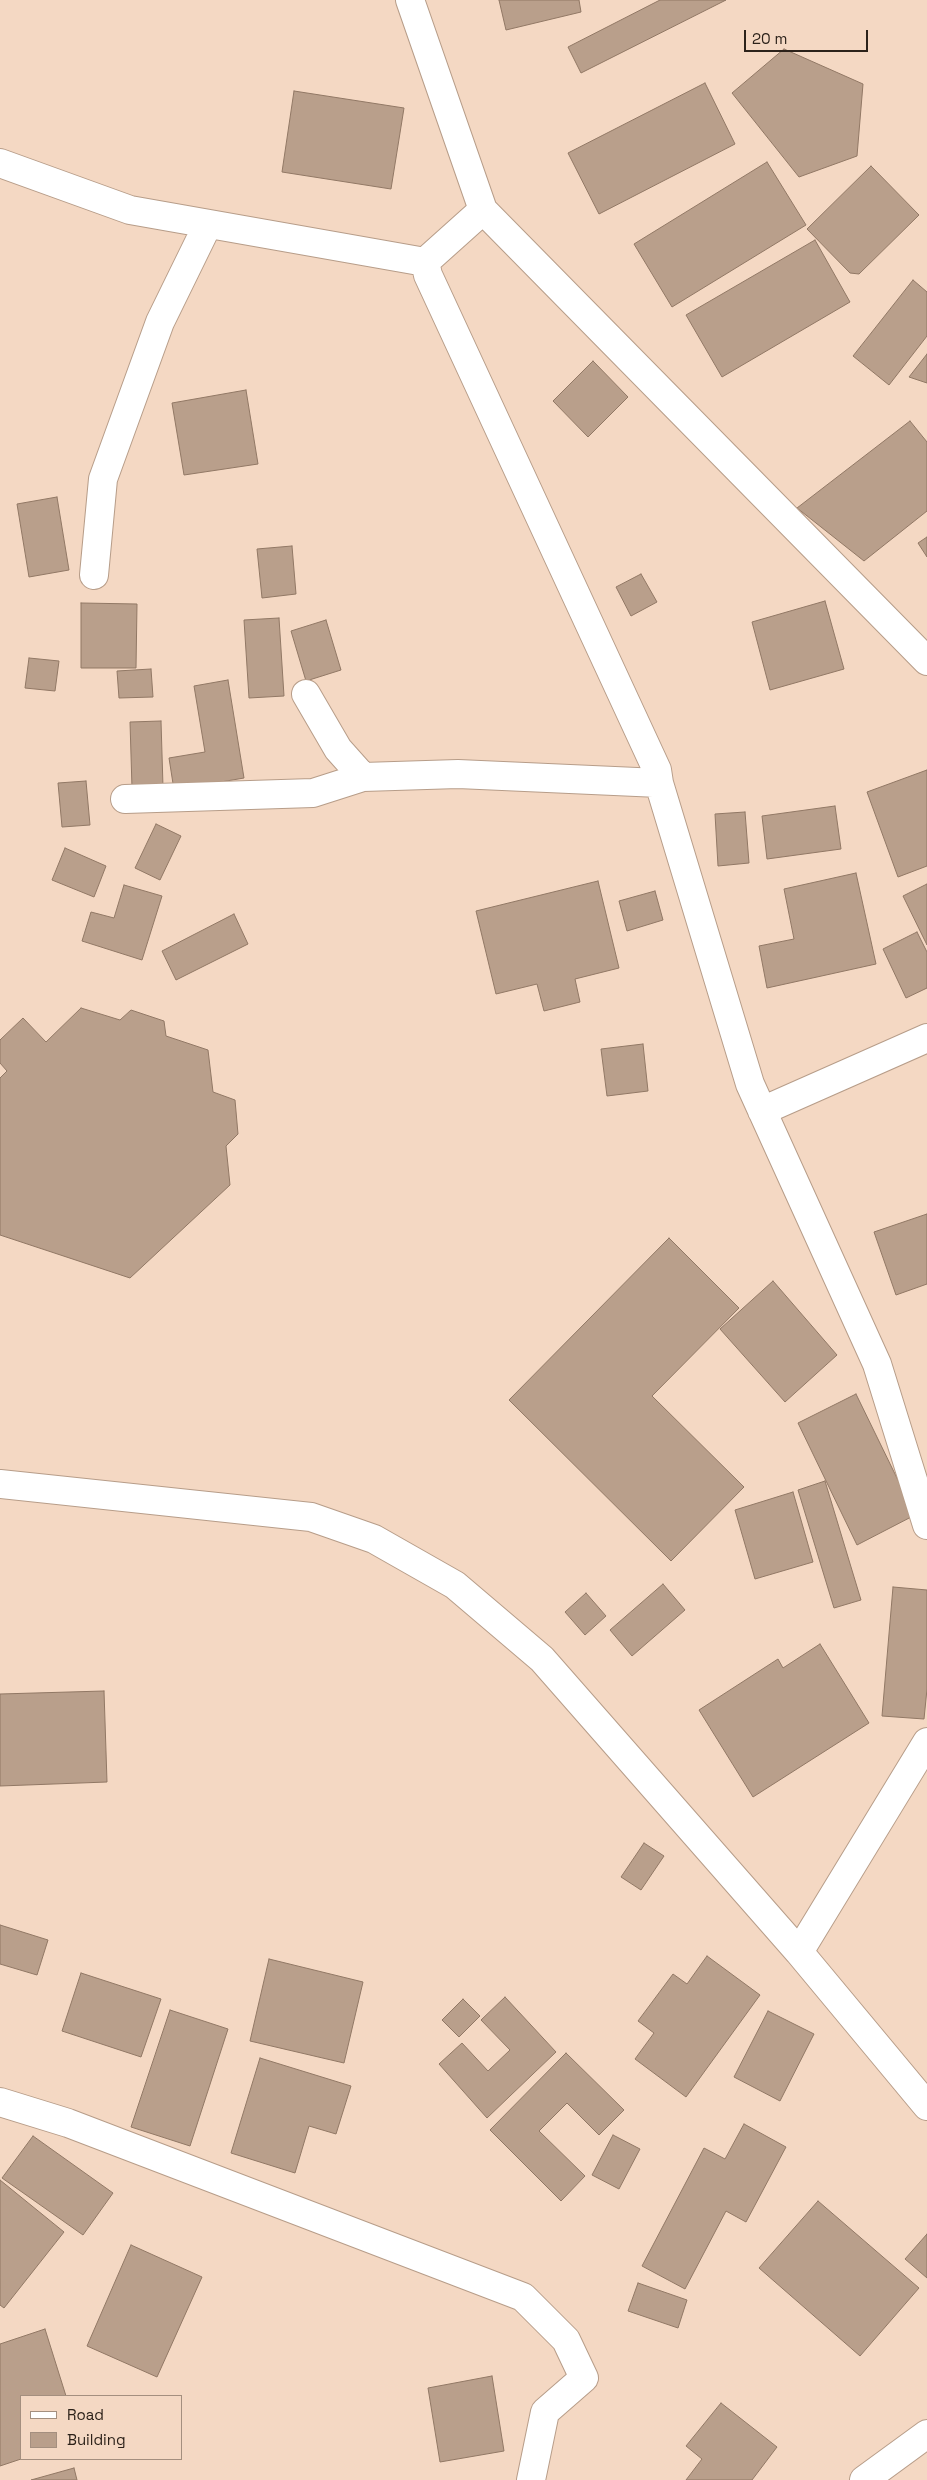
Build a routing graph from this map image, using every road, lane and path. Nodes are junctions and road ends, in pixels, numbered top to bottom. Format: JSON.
{"nodes":[{"id":1,"x":410,"y":0,"type":"edge"},
{"id":2,"x":0,"y":163,"type":"edge"},
{"id":3,"x":483,"y":210,"type":"junction"},
{"id":4,"x":208,"y":224,"type":"junction"},
{"id":5,"x":425,"y":262,"type":"junction"},
{"id":6,"x":94,"y":575,"type":"dead end"},
{"id":7,"x":927,"y":661,"type":"edge"},
{"id":8,"x":306,"y":694,"type":"dead end"},
{"id":9,"x":363,"y":777,"type":"junction"},
{"id":10,"x":659,"y":784,"type":"junction"},
{"id":11,"x":125,"y":799,"type":"dead end"},
{"id":12,"x":927,"y":1038,"type":"edge"},
{"id":13,"x":762,"y":1112,"type":"junction"},
{"id":14,"x":0,"y":1484,"type":"edge"},
{"id":15,"x":927,"y":1525,"type":"edge"},
{"id":16,"x":927,"y":1742,"type":"edge"},
{"id":17,"x":799,"y":1952,"type":"junction"},
{"id":18,"x":0,"y":2102,"type":"edge"},
{"id":19,"x":927,"y":2106,"type":"edge"},
{"id":20,"x":927,"y":2434,"type":"edge"},
{"id":21,"x":531,"y":2480,"type":"edge"},
{"id":22,"x":864,"y":2480,"type":"edge"}],
"edges":[{"from":1,"to":3,"type":"street"},
{"from":2,"to":4,"type":"street"},
{"from":3,"to":5,"type":"street"},
{"from":3,"to":7,"type":"street"},
{"from":4,"to":5,"type":"street"},
{"from":4,"to":6,"type":"street"},
{"from":5,"to":10,"type":"street"},
{"from":8,"to":9,"type":"street"},
{"from":9,"to":10,"type":"street"},
{"from":9,"to":11,"type":"street"},
{"from":10,"to":13,"type":"street"},
{"from":12,"to":13,"type":"street"},
{"from":13,"to":15,"type":"street"},
{"from":14,"to":17,"type":"street"},
{"from":16,"to":17,"type":"street"},
{"from":17,"to":19,"type":"street"},
{"from":18,"to":21,"type":"street"},
{"from":20,"to":22,"type":"street"}]}
